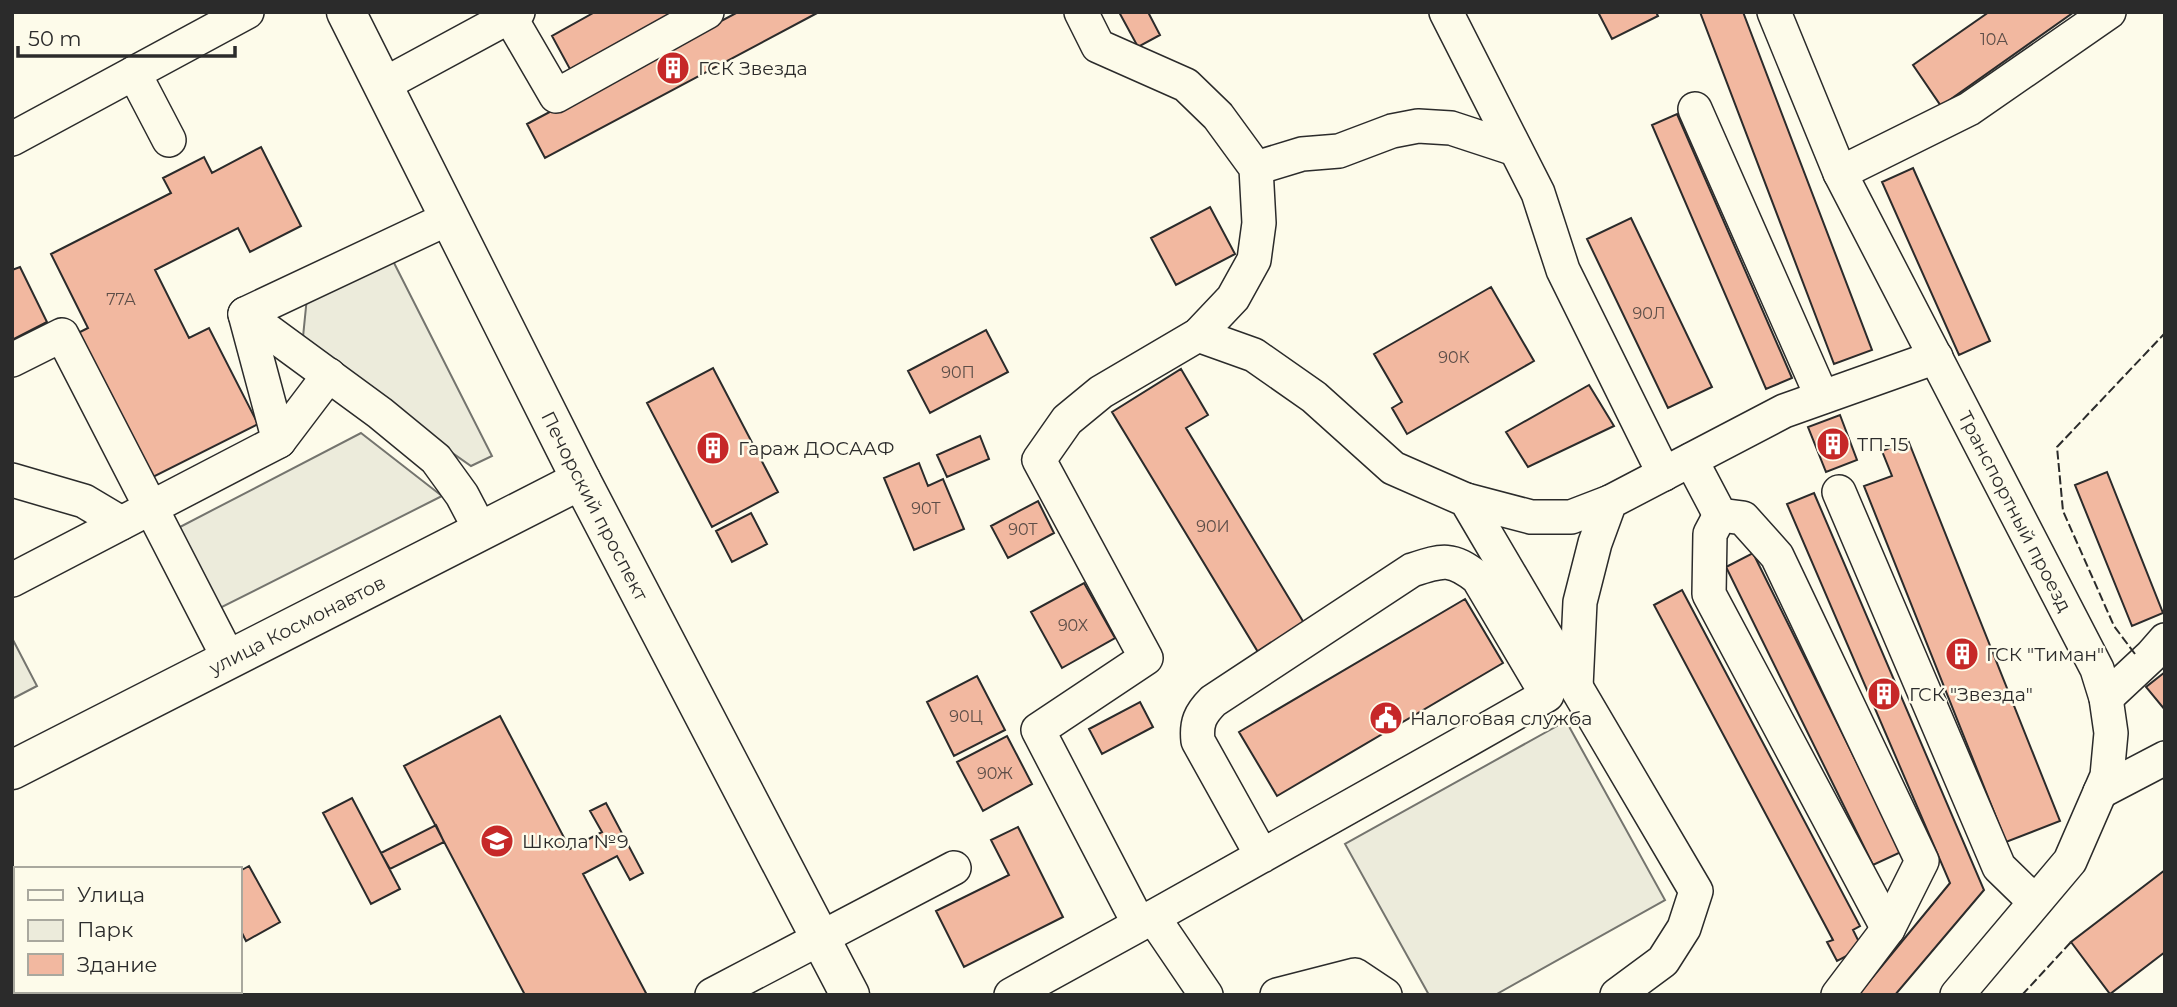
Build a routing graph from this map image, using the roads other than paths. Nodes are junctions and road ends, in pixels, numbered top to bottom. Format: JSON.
{"nodes":[{"id":1,"x":247,"y":12,"type":"edge"},
{"id":2,"x":346,"y":12,"type":"edge"},
{"id":3,"x":707,"y":12,"type":"edge"},
{"id":4,"x":1081,"y":12,"type":"edge"},
{"id":5,"x":1446,"y":12,"type":"edge"},
{"id":6,"x":1774,"y":12,"type":"edge"},
{"id":7,"x":2109,"y":12,"type":"edge"},
{"id":8,"x":514,"y":15,"type":"edge"},
{"id":9,"x":134,"y":73,"type":"junction"},
{"id":10,"x":383,"y":85,"type":"junction"},
{"id":11,"x":1695,"y":109,"type":"dead end"},
{"id":12,"x":12,"y":139,"type":"edge"},
{"id":13,"x":169,"y":139,"type":"dead end"},
{"id":14,"x":1515,"y":149,"type":"junction"},
{"id":15,"x":1256,"y":168,"type":"junction"},
{"id":16,"x":1840,"y":173,"type":"junction"},
{"id":17,"x":449,"y":218,"type":"junction"},
{"id":18,"x":245,"y":314,"type":"junction"},
{"id":19,"x":1198,"y":335,"type":"junction"},
{"id":20,"x":1936,"y":357,"type":"junction"},
{"id":21,"x":12,"y":360,"type":"edge"},
{"id":22,"x":329,"y":375,"type":"junction"},
{"id":23,"x":1822,"y":397,"type":"junction"},
{"id":24,"x":279,"y":441,"type":"junction"},
{"id":25,"x":1678,"y":467,"type":"junction"},
{"id":26,"x":12,"y":480,"type":"edge"},
{"id":27,"x":581,"y":480,"type":"junction"},
{"id":28,"x":1839,"y":492,"type":"dead end"},
{"id":29,"x":1466,"y":500,"type":"junction"},
{"id":30,"x":1610,"y":502,"type":"junction"},
{"id":31,"x":151,"y":507,"type":"junction"},
{"id":32,"x":1720,"y":515,"type":"junction"},
{"id":33,"x":121,"y":523,"type":"junction"},
{"id":34,"x":481,"y":531,"type":"junction"},
{"id":35,"x":12,"y":580,"type":"edge"},
{"id":36,"x":2165,"y":640,"type":"edge"},
{"id":37,"x":229,"y":659,"type":"junction"},
{"id":38,"x":1576,"y":687,"type":"junction"},
{"id":39,"x":2106,"y":698,"type":"junction"},
{"id":40,"x":2165,"y":758,"type":"edge"},
{"id":41,"x":12,"y":770,"type":"edge"},
{"id":42,"x":2101,"y":792,"type":"junction"},
{"id":43,"x":1262,"y":856,"type":"junction"},
{"id":44,"x":954,"y":868,"type":"dead end"},
{"id":45,"x":2035,"y":902,"type":"junction"},
{"id":46,"x":1146,"y":920,"type":"junction"},
{"id":47,"x":1888,"y":929,"type":"junction"},
{"id":48,"x":820,"y":938,"type":"junction"},
{"id":49,"x":712,"y":995,"type":"edge"},
{"id":50,"x":850,"y":995,"type":"edge"},
{"id":51,"x":1011,"y":995,"type":"edge"},
{"id":52,"x":1206,"y":995,"type":"edge"},
{"id":53,"x":1277,"y":995,"type":"edge"},
{"id":54,"x":1385,"y":995,"type":"edge"},
{"id":55,"x":1617,"y":995,"type":"edge"},
{"id":56,"x":1838,"y":995,"type":"edge"},
{"id":57,"x":1957,"y":995,"type":"edge"}],
"edges":[{"from":1,"to":9,"type":"street"},
{"from":2,"to":10,"type":"main road","name":"Печорский проспект"},
{"from":3,"to":8,"type":"street"},
{"from":4,"to":15,"type":"street"},
{"from":5,"to":14,"type":"street"},
{"from":6,"to":16,"type":"street","name":"Транспортный проезд"},
{"from":7,"to":16,"type":"street"},
{"from":8,"to":10,"type":"street"},
{"from":9,"to":12,"type":"street"},
{"from":9,"to":13,"type":"street"},
{"from":10,"to":17,"type":"main road","name":"Печорский проспект"},
{"from":11,"to":23,"type":"street"},
{"from":14,"to":15,"type":"street"},
{"from":14,"to":25,"type":"street"},
{"from":15,"to":19,"type":"street"},
{"from":16,"to":20,"type":"street","name":"Транспортный проезд"},
{"from":17,"to":18,"type":"street"},
{"from":17,"to":27,"type":"main road","name":"Печорский проспект"},
{"from":18,"to":22,"type":"street"},
{"from":18,"to":24,"type":"street"},
{"from":19,"to":29,"type":"street"},
{"from":19,"to":46,"type":"street"},
{"from":20,"to":23,"type":"street"},
{"from":20,"to":39,"type":"street","name":"Транспортный проезд"},
{"from":21,"to":31,"type":"street"},
{"from":22,"to":24,"type":"street"},
{"from":22,"to":34,"type":"street"},
{"from":23,"to":25,"type":"street"},
{"from":24,"to":31,"type":"street"},
{"from":25,"to":30,"type":"street"},
{"from":25,"to":32,"type":"street"},
{"from":26,"to":33,"type":"street"},
{"from":27,"to":34,"type":"main road","name":"улица Космонавтов"},
{"from":27,"to":48,"type":"main road","name":"Печорский проспект"},
{"from":28,"to":45,"type":"street"},
{"from":29,"to":30,"type":"street"},
{"from":29,"to":38,"type":"street"},
{"from":30,"to":38,"type":"street"},
{"from":31,"to":33,"type":"street"},
{"from":31,"to":37,"type":"street"},
{"from":32,"to":47,"type":"street"},
{"from":32,"to":47,"type":"street"},
{"from":33,"to":35,"type":"street"},
{"from":34,"to":37,"type":"main road","name":"улица Космонавтов"},
{"from":36,"to":39,"type":"street"},
{"from":37,"to":41,"type":"main road","name":"улица Космонавтов"},
{"from":38,"to":55,"type":"street"},
{"from":39,"to":42,"type":"street","name":"Транспортный проезд"},
{"from":40,"to":42,"type":"street"},
{"from":42,"to":45,"type":"street","name":"Транспортный проезд"},
{"from":43,"to":43,"type":"street"},
{"from":43,"to":46,"type":"street"},
{"from":44,"to":48,"type":"street"},
{"from":45,"to":57,"type":"street","name":"Транспортный проезд"},
{"from":46,"to":51,"type":"street"},
{"from":46,"to":52,"type":"street"},
{"from":47,"to":56,"type":"street"},
{"from":48,"to":49,"type":"street"},
{"from":48,"to":50,"type":"main road","name":"Печорский проспект"},
{"from":53,"to":54,"type":"street"}]}
